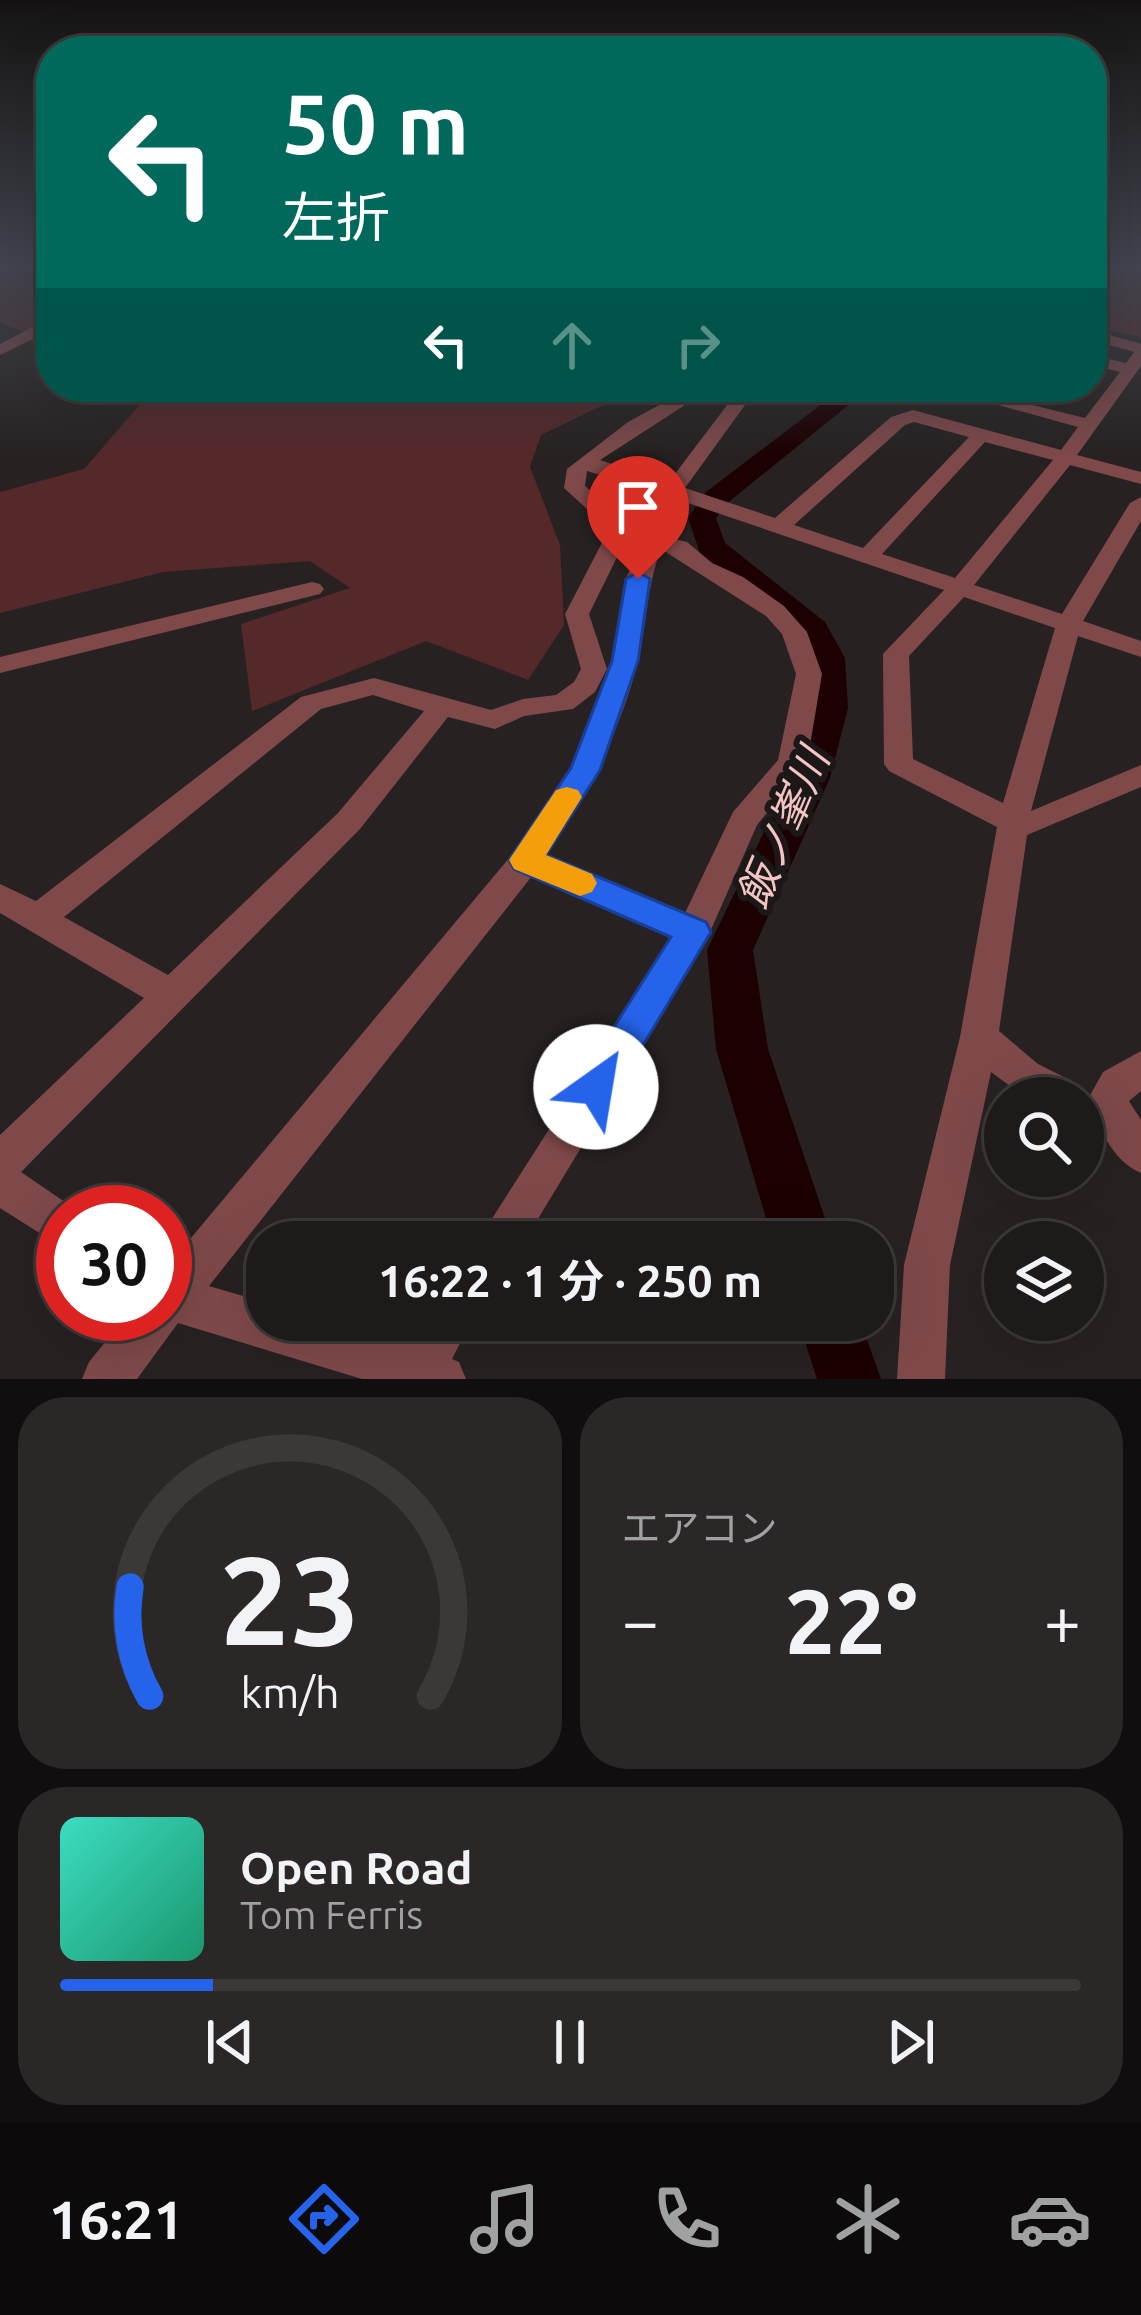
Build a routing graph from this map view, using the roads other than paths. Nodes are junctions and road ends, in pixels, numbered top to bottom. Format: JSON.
{"nodes":[{"id":1,"x":36,"y":331,"type":"edge"},
{"id":2,"x":1107,"y":342,"type":"edge"},
{"id":3,"x":0,"y":350,"type":"edge"},
{"id":4,"x":1137,"y":357,"type":"edge"},
{"id":5,"x":1107,"y":359,"type":"edge"},
{"id":6,"x":684,"y":402,"type":"edge"},
{"id":7,"x":738,"y":402,"type":"edge"},
{"id":8,"x":997,"y":402,"type":"edge"},
{"id":9,"x":1011,"y":402,"type":"edge"},
{"id":10,"x":1008,"y":405,"type":"junction"},
{"id":11,"x":1092,"y":425,"type":"junction"},
{"id":12,"x":981,"y":435,"type":"junction"},
{"id":13,"x":1069,"y":458,"type":"junction"},
{"id":14,"x":586,"y":462,"type":"junction"},
{"id":15,"x":1141,"y":478,"type":"edge"},
{"id":16,"x":672,"y":491,"type":"junction"},
{"id":17,"x":1141,"y":503,"type":"edge"},
{"id":18,"x":778,"y":527,"type":"junction"},
{"id":19,"x":653,"y":540,"type":"junction"},
{"id":20,"x":867,"y":557,"type":"junction"},
{"id":21,"x":312,"y":589,"type":"dead end"},
{"id":22,"x":962,"y":589,"type":"junction"},
{"id":23,"x":1068,"y":625,"type":"junction"},
{"id":24,"x":1141,"y":650,"type":"edge"},
{"id":25,"x":0,"y":665,"type":"edge"},
{"id":26,"x":442,"y":707,"type":"junction"},
{"id":27,"x":1141,"y":776,"type":"edge"},
{"id":28,"x":1013,"y":822,"type":"junction"},
{"id":29,"x":526,"y":860,"type":"junction"},
{"id":30,"x":0,"y":897,"type":"edge"},
{"id":31,"x":38,"y":918,"type":"junction"},
{"id":32,"x":694,"y":932,"type":"junction"},
{"id":33,"x":171,"y":995,"type":"junction"},
{"id":34,"x":979,"y":1036,"type":"junction"},
{"id":35,"x":1141,"y":1069,"type":"edge"},
{"id":36,"x":1023,"y":1077,"type":"edge"},
{"id":37,"x":1104,"y":1094,"type":"edge"},
{"id":38,"x":1104,"y":1109,"type":"edge"},
{"id":39,"x":1141,"y":1153,"type":"edge"},
{"id":40,"x":0,"y":1164,"type":"edge"},
{"id":41,"x":0,"y":1183,"type":"edge"},
{"id":42,"x":36,"y":1208,"type":"edge"},
{"id":43,"x":512,"y":1221,"type":"edge"},
{"id":44,"x":192,"y":1269,"type":"edge"},
{"id":45,"x":192,"y":1311,"type":"edge"},
{"id":46,"x":135,"y":1341,"type":"edge"},
{"id":47,"x":440,"y":1341,"type":"edge"},
{"id":48,"x":424,"y":1376,"type":"edge"},
{"id":49,"x":106,"y":1379,"type":"edge"},
{"id":50,"x":921,"y":1379,"type":"edge"}],
"edges":[{"from":1,"to":3,"type":"street"},
{"from":2,"to":4,"type":"street"},
{"from":4,"to":5,"type":"street"},
{"from":4,"to":11,"type":"street"},
{"from":6,"to":14,"type":"street"},
{"from":7,"to":16,"type":"street"},
{"from":8,"to":10,"type":"street"},
{"from":9,"to":10,"type":"street"},
{"from":10,"to":11,"type":"street"},
{"from":11,"to":13,"type":"street"},
{"from":12,"to":13,"type":"street"},
{"from":12,"to":18,"type":"street"},
{"from":12,"to":20,"type":"street"},
{"from":13,"to":15,"type":"street"},
{"from":13,"to":22,"type":"street"},
{"from":14,"to":16,"type":"street"},
{"from":14,"to":26,"type":"street"},
{"from":16,"to":18,"type":"street"},
{"from":16,"to":19,"type":"street"},
{"from":17,"to":23,"type":"street"},
{"from":18,"to":20,"type":"street"},
{"from":19,"to":29,"type":"street"},
{"from":19,"to":32,"type":"street"},
{"from":20,"to":22,"type":"street"},
{"from":21,"to":25,"type":"street"},
{"from":22,"to":23,"type":"street"},
{"from":22,"to":28,"type":"street"},
{"from":23,"to":24,"type":"street"},
{"from":23,"to":28,"type":"street"},
{"from":26,"to":31,"type":"street"},
{"from":26,"to":33,"type":"street"},
{"from":27,"to":28,"type":"street"},
{"from":28,"to":34,"type":"street"},
{"from":29,"to":32,"type":"street"},
{"from":29,"to":44,"type":"street"},
{"from":30,"to":31,"type":"street"},
{"from":31,"to":33,"type":"street"},
{"from":32,"to":43,"type":"street"},
{"from":33,"to":40,"type":"street"},
{"from":34,"to":36,"type":"street"},
{"from":34,"to":50,"type":"street"},
{"from":35,"to":37,"type":"street"},
{"from":38,"to":39,"type":"street"},
{"from":41,"to":42,"type":"street"},
{"from":45,"to":48,"type":"street"},
{"from":46,"to":49,"type":"street"},
{"from":47,"to":48,"type":"street"}]}
